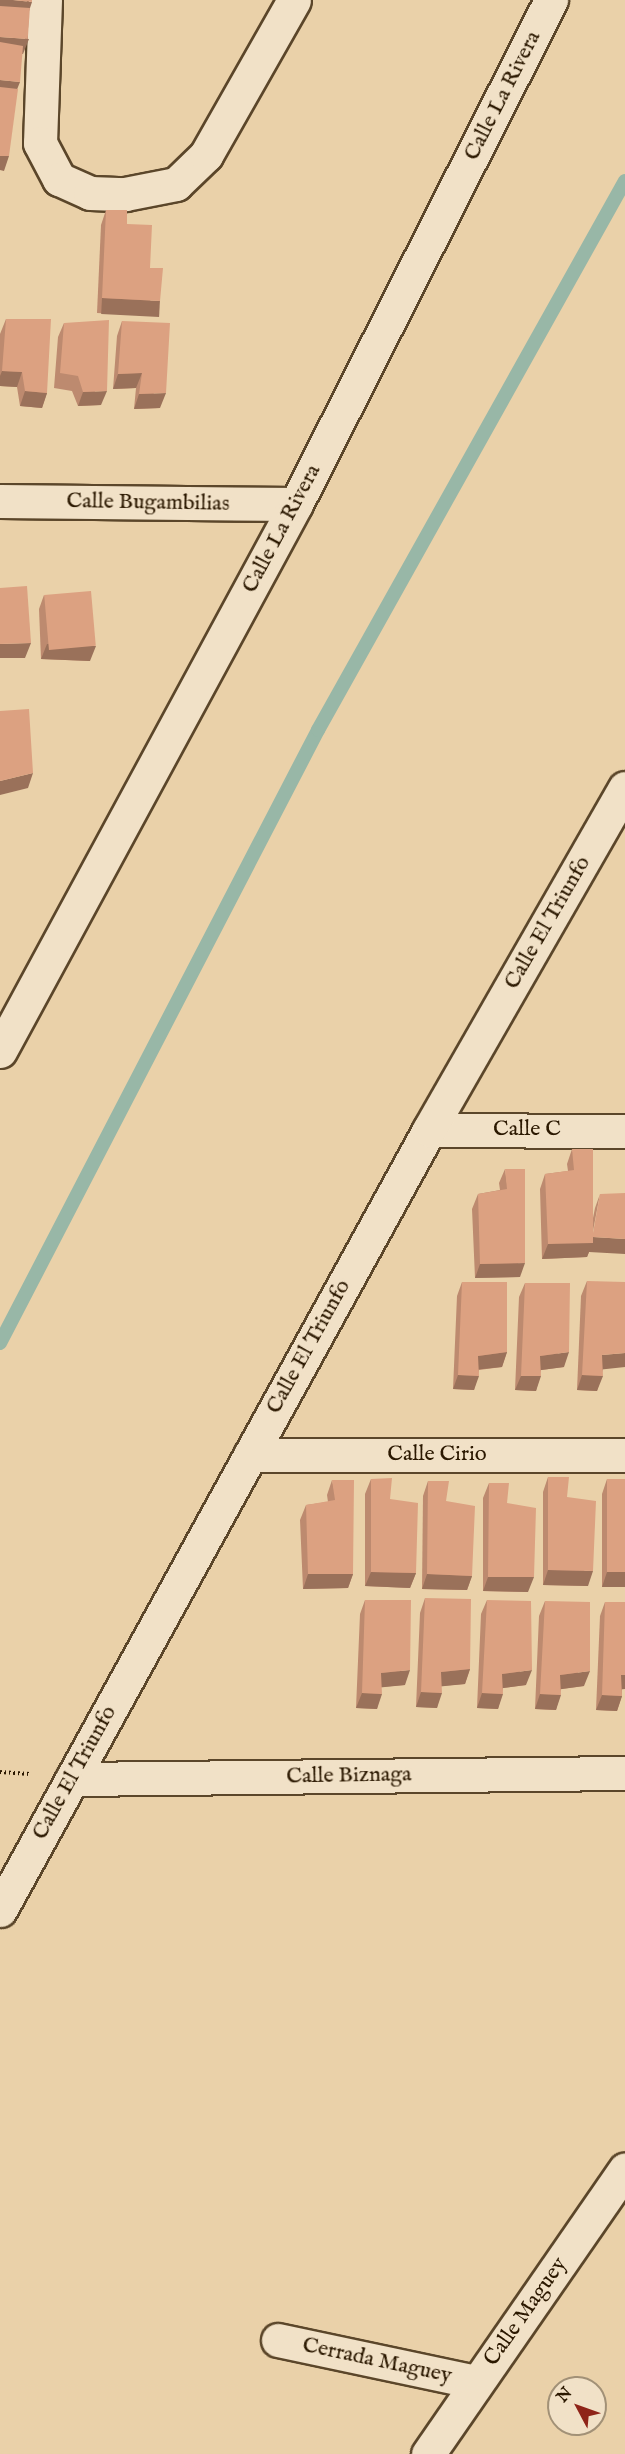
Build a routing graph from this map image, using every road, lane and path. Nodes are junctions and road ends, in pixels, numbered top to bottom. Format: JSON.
{"nodes":[{"id":1,"x":45,"y":0,"type":"edge"},
{"id":2,"x":294,"y":0,"type":"edge"},
{"id":3,"x":551,"y":0,"type":"edge"},
{"id":4,"x":0,"y":501,"type":"edge"},
{"id":5,"x":296,"y":504,"type":"junction"},
{"id":6,"x":621,"y":803,"type":"edge"},
{"id":7,"x":0,"y":1051,"type":"edge"},
{"id":8,"x":429,"y":1130,"type":"junction"},
{"id":9,"x":625,"y":1131,"type":"edge"},
{"id":10,"x":250,"y":1455,"type":"junction"},
{"id":11,"x":625,"y":1455,"type":"edge"},
{"id":12,"x":625,"y":1773,"type":"edge"},
{"id":13,"x":72,"y":1779,"type":"junction"},
{"id":14,"x":0,"y":1910,"type":"edge"},
{"id":15,"x":625,"y":2170,"type":"edge"},
{"id":16,"x":278,"y":2340,"type":"dead end"},
{"id":17,"x":477,"y":2382,"type":"junction"},
{"id":18,"x":428,"y":2454,"type":"edge"}],
"edges":[{"from":1,"to":2,"type":"street"},
{"from":3,"to":5,"type":"street","name":"Calle La Rivera"},
{"from":4,"to":5,"type":"street","name":"Calle Bugambilias"},
{"from":5,"to":7,"type":"street","name":"Calle La Rivera"},
{"from":6,"to":8,"type":"street","name":"Calle El Triunfo"},
{"from":8,"to":9,"type":"street","name":"Calle C"},
{"from":8,"to":10,"type":"street","name":"Calle El Triunfo"},
{"from":10,"to":11,"type":"street","name":"Calle Cirio"},
{"from":10,"to":13,"type":"street","name":"Calle El Triunfo"},
{"from":12,"to":13,"type":"street","name":"Calle Biznaga"},
{"from":13,"to":14,"type":"street","name":"Calle El Triunfo"},
{"from":15,"to":17,"type":"street","name":"Calle Maguey"},
{"from":16,"to":17,"type":"street","name":"Cerrada Maguey"},
{"from":17,"to":18,"type":"street","name":"Calle Maguey"}]}
